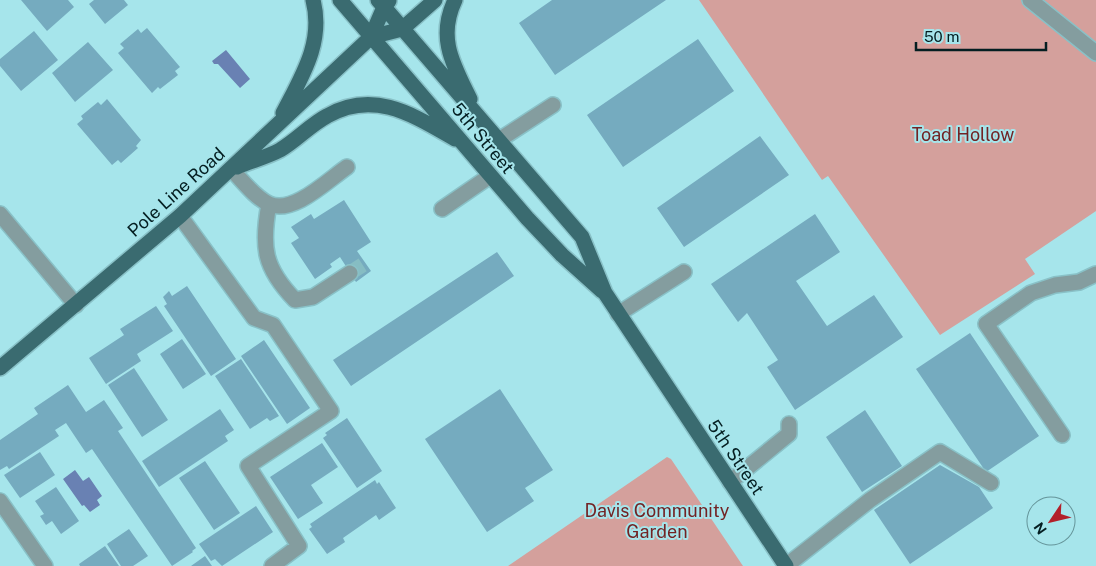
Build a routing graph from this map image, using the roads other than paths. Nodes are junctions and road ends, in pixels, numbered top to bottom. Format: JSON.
{"nodes":[{"id":1,"x":313,"y":0,"type":"edge"},
{"id":2,"x":340,"y":0,"type":"edge"},
{"id":3,"x":434,"y":0,"type":"edge"},
{"id":4,"x":455,"y":0,"type":"edge"},
{"id":5,"x":1030,"y":0,"type":"edge"},
{"id":6,"x":384,"y":2,"type":"edge"},
{"id":7,"x":402,"y":28,"type":"junction"},
{"id":8,"x":371,"y":37,"type":"junction"},
{"id":9,"x":1096,"y":53,"type":"edge"},
{"id":10,"x":553,"y":105,"type":"dead end"},
{"id":11,"x":478,"y":116,"type":"junction"},
{"id":12,"x":278,"y":122,"type":"junction"},
{"id":13,"x":499,"y":140,"type":"junction"},
{"id":14,"x":466,"y":146,"type":"junction"},
{"id":15,"x":347,"y":167,"type":"dead end"},
{"id":16,"x":231,"y":169,"type":"junction"},
{"id":17,"x":490,"y":176,"type":"junction"},
{"id":18,"x":269,"y":204,"type":"junction"},
{"id":19,"x":442,"y":208,"type":"dead end"},
{"id":20,"x":0,"y":214,"type":"edge"},
{"id":21,"x":180,"y":216,"type":"junction"},
{"id":22,"x":684,"y":272,"type":"dead end"},
{"id":23,"x":350,"y":273,"type":"tunnel mouth"},
{"id":24,"x":1096,"y":274,"type":"edge"},
{"id":25,"x":605,"y":293,"type":"junction"},
{"id":26,"x":76,"y":305,"type":"junction"},
{"id":27,"x":618,"y":314,"type":"junction"},
{"id":28,"x":0,"y":368,"type":"edge"},
{"id":29,"x":789,"y":424,"type":"dead end"},
{"id":30,"x":1062,"y":435,"type":"dead end"},
{"id":31,"x":730,"y":482,"type":"junction"},
{"id":32,"x":991,"y":483,"type":"dead end"},
{"id":33,"x":0,"y":501,"type":"edge"},
{"id":34,"x":45,"y":566,"type":"edge"},
{"id":35,"x":272,"y":566,"type":"edge"},
{"id":36,"x":786,"y":566,"type":"edge"}],
"edges":[{"from":1,"to":12,"type":"main road"},
{"from":2,"to":8,"type":"main road","name":"5th Street"},
{"from":3,"to":7,"type":"main road","name":"Pole Line Road"},
{"from":4,"to":11,"type":"main road"},
{"from":5,"to":9,"type":"street"},
{"from":6,"to":7,"type":"main road","name":"5th Street"},
{"from":6,"to":8,"type":"main road","name":"Pole Line Road"},
{"from":7,"to":8,"type":"main road","name":"Pole Line Road"},
{"from":7,"to":11,"type":"main road","name":"5th Street"},
{"from":8,"to":12,"type":"main road","name":"Pole Line Road"},
{"from":8,"to":14,"type":"main road","name":"5th Street"},
{"from":10,"to":13,"type":"street"},
{"from":11,"to":13,"type":"main road","name":"5th Street"},
{"from":12,"to":16,"type":"main road","name":"Pole Line Road"},
{"from":13,"to":25,"type":"main road","name":"5th Street"},
{"from":14,"to":16,"type":"main road"},
{"from":14,"to":17,"type":"main road","name":"5th Street"},
{"from":15,"to":18,"type":"street"},
{"from":16,"to":18,"type":"street"},
{"from":16,"to":21,"type":"main road","name":"Pole Line Road"},
{"from":17,"to":19,"type":"street"},
{"from":17,"to":25,"type":"main road","name":"5th Street"},
{"from":18,"to":23,"type":"street"},
{"from":20,"to":26,"type":"street"},
{"from":21,"to":26,"type":"main road","name":"Pole Line Road"},
{"from":21,"to":35,"type":"street"},
{"from":22,"to":27,"type":"street"},
{"from":24,"to":30,"type":"street"},
{"from":25,"to":27,"type":"main road","name":"5th Street"},
{"from":26,"to":28,"type":"main road","name":"Pole Line Road"},
{"from":27,"to":31,"type":"main road","name":"5th Street"},
{"from":29,"to":31,"type":"street"},
{"from":31,"to":36,"type":"main road","name":"5th Street"},
{"from":32,"to":36,"type":"street"},
{"from":33,"to":34,"type":"street"}]}
